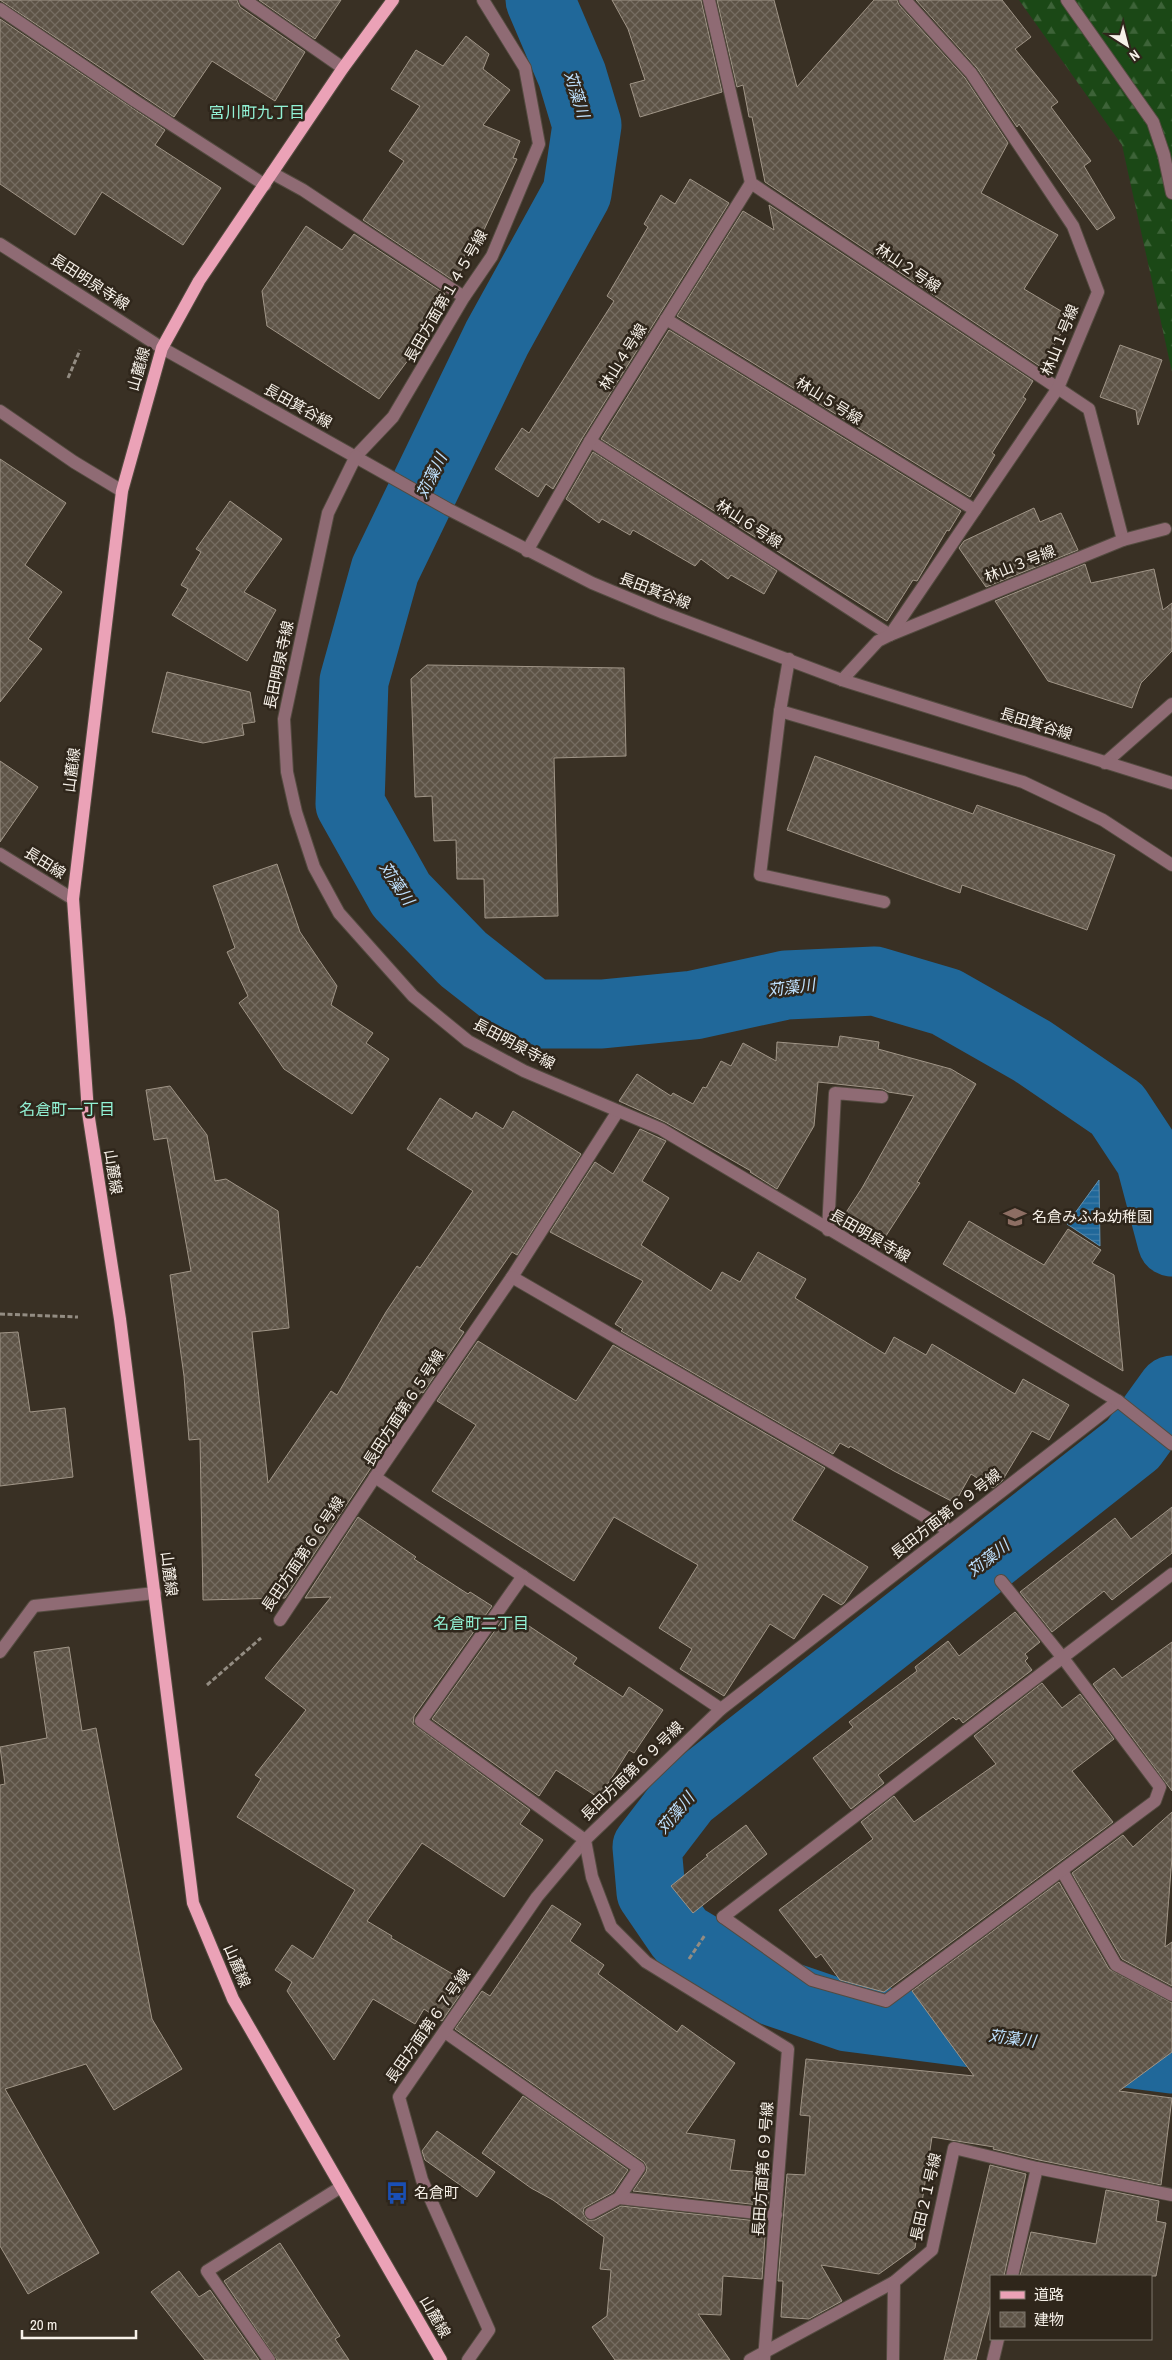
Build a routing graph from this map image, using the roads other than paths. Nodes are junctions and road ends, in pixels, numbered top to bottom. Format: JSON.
{"nodes":[{"id":1,"x":245,"y":0,"type":"edge"},
{"id":2,"x":393,"y":0,"type":"edge"},
{"id":3,"x":483,"y":0,"type":"edge"},
{"id":4,"x":709,"y":0,"type":"edge"},
{"id":5,"x":905,"y":0,"type":"edge"},
{"id":6,"x":1067,"y":0,"type":"edge"},
{"id":7,"x":0,"y":9,"type":"edge"},
{"id":8,"x":343,"y":68,"type":"junction"},
{"id":9,"x":272,"y":173,"type":"junction"},
{"id":10,"x":751,"y":183,"type":"junction"},
{"id":11,"x":264,"y":185,"type":"junction"},
{"id":12,"x":1172,"y":193,"type":"edge"},
{"id":13,"x":0,"y":244,"type":"edge"},
{"id":14,"x":464,"y":297,"type":"junction"},
{"id":15,"x":666,"y":318,"type":"junction"},
{"id":16,"x":162,"y":348,"type":"junction"},
{"id":17,"x":1058,"y":388,"type":"junction"},
{"id":18,"x":0,"y":411,"type":"edge"},
{"id":19,"x":590,"y":441,"type":"junction"},
{"id":20,"x":356,"y":456,"type":"junction"},
{"id":21,"x":122,"y":491,"type":"junction"},
{"id":22,"x":975,"y":510,"type":"junction"},
{"id":23,"x":1164,"y":529,"type":"dead end"},
{"id":24,"x":1123,"y":540,"type":"junction"},
{"id":25,"x":527,"y":551,"type":"junction"},
{"id":26,"x":890,"y":635,"type":"junction"},
{"id":27,"x":789,"y":659,"type":"junction"},
{"id":28,"x":842,"y":680,"type":"junction"},
{"id":29,"x":1172,"y":704,"type":"edge"},
{"id":30,"x":780,"y":710,"type":"junction"},
{"id":31,"x":1106,"y":763,"type":"junction"},
{"id":32,"x":1172,"y":783,"type":"edge"},
{"id":33,"x":0,"y":854,"type":"edge"},
{"id":34,"x":1172,"y":865,"type":"edge"},
{"id":35,"x":73,"y":899,"type":"junction"},
{"id":36,"x":884,"y":902,"type":"dead end"},
{"id":37,"x":882,"y":1097,"type":"dead end"},
{"id":38,"x":618,"y":1111,"type":"junction"},
{"id":39,"x":828,"y":1230,"type":"junction"},
{"id":40,"x":512,"y":1277,"type":"junction"},
{"id":41,"x":1118,"y":1401,"type":"junction"},
{"id":42,"x":1172,"y":1444,"type":"edge"},
{"id":43,"x":375,"y":1477,"type":"junction"},
{"id":44,"x":950,"y":1531,"type":"junction"},
{"id":45,"x":1172,"y":1574,"type":"edge"},
{"id":46,"x":523,"y":1576,"type":"junction"},
{"id":47,"x":1001,"y":1581,"type":"dead end"},
{"id":48,"x":155,"y":1593,"type":"junction"},
{"id":49,"x":280,"y":1620,"type":"road end"},
{"id":50,"x":0,"y":1652,"type":"edge"},
{"id":51,"x":1063,"y":1658,"type":"junction"},
{"id":52,"x":721,"y":1709,"type":"junction"},
{"id":53,"x":585,"y":1840,"type":"junction"},
{"id":54,"x":1062,"y":1872,"type":"junction"},
{"id":55,"x":1172,"y":1995,"type":"edge"},
{"id":56,"x":445,"y":2032,"type":"junction"},
{"id":57,"x":1038,"y":2168,"type":"junction"},
{"id":58,"x":341,"y":2187,"type":"junction"},
{"id":59,"x":1172,"y":2195,"type":"edge"},
{"id":60,"x":619,"y":2198,"type":"junction"},
{"id":61,"x":590,"y":2213,"type":"dead end"},
{"id":62,"x":776,"y":2215,"type":"junction"},
{"id":63,"x":1012,"y":2275,"type":"edge"},
{"id":64,"x":894,"y":2282,"type":"junction"},
{"id":65,"x":998,"y":2340,"type":"edge"},
{"id":66,"x":765,"y":2356,"type":"edge"},
{"id":67,"x":269,"y":2360,"type":"edge"},
{"id":68,"x":441,"y":2360,"type":"edge"},
{"id":69,"x":468,"y":2360,"type":"edge"},
{"id":70,"x":750,"y":2360,"type":"edge"},
{"id":71,"x":892,"y":2360,"type":"edge"},
{"id":72,"x":993,"y":2360,"type":"edge"}],
"edges":[{"from":1,"to":8,"type":"street"},
{"from":2,"to":8,"type":"main road","name":"山麓線"},
{"from":3,"to":14,"type":"street","name":"長田方面第１４５号線"},
{"from":4,"to":10,"type":"street"},
{"from":5,"to":17,"type":"street","name":"林山１号線"},
{"from":6,"to":12,"type":"street"},
{"from":7,"to":11,"type":"street"},
{"from":8,"to":9,"type":"main road","name":"山麓線"},
{"from":9,"to":11,"type":"main road","name":"山麓線"},
{"from":9,"to":14,"type":"street"},
{"from":10,"to":15,"type":"street","name":"林山４号線"},
{"from":10,"to":17,"type":"street","name":"林山２号線"},
{"from":11,"to":16,"type":"main road","name":"山麓線"},
{"from":13,"to":16,"type":"street","name":"長田明泉寺線"},
{"from":14,"to":20,"type":"street","name":"長田方面第１４５号線"},
{"from":15,"to":19,"type":"street","name":"林山４号線"},
{"from":15,"to":22,"type":"street","name":"林山５号線"},
{"from":16,"to":20,"type":"street","name":"長田箕谷線"},
{"from":16,"to":21,"type":"main road","name":"山麓線"},
{"from":17,"to":22,"type":"street","name":"林山１号線"},
{"from":17,"to":24,"type":"street","name":"林山２号線"},
{"from":18,"to":21,"type":"street"},
{"from":19,"to":25,"type":"street","name":"林山４号線"},
{"from":19,"to":26,"type":"street","name":"林山６号線"},
{"from":20,"to":25,"type":"street","name":"長田箕谷線"},
{"from":20,"to":38,"type":"street","name":"長田明泉寺線"},
{"from":21,"to":35,"type":"main road","name":"山麓線"},
{"from":22,"to":26,"type":"street","name":"林山１号線"},
{"from":23,"to":24,"type":"street","name":"林山３号線"},
{"from":24,"to":26,"type":"street","name":"林山３号線"},
{"from":25,"to":27,"type":"street","name":"長田箕谷線"},
{"from":26,"to":28,"type":"street","name":"林山１号線"},
{"from":27,"to":28,"type":"street","name":"長田箕谷線"},
{"from":27,"to":30,"type":"street"},
{"from":28,"to":31,"type":"street","name":"長田箕谷線"},
{"from":29,"to":31,"type":"street"},
{"from":30,"to":34,"type":"street"},
{"from":30,"to":36,"type":"street"},
{"from":31,"to":32,"type":"street","name":"長田箕谷線"},
{"from":33,"to":35,"type":"street","name":"長田線"},
{"from":35,"to":48,"type":"main road","name":"山麓線"},
{"from":37,"to":39,"type":"street"},
{"from":38,"to":39,"type":"street","name":"長田明泉寺線"},
{"from":38,"to":40,"type":"street","name":"長田方面第６５号線"},
{"from":39,"to":41,"type":"street","name":"長田明泉寺線"},
{"from":40,"to":43,"type":"street","name":"長田方面第６５号線"},
{"from":40,"to":44,"type":"street"},
{"from":41,"to":42,"type":"street","name":"長田明泉寺線"},
{"from":41,"to":44,"type":"street","name":"長田方面第６９号線"},
{"from":43,"to":46,"type":"street","name":"長田方面第６５号線"},
{"from":43,"to":49,"type":"street","name":"長田方面第６６号線"},
{"from":44,"to":52,"type":"street","name":"長田方面第６９号線"},
{"from":45,"to":51,"type":"street"},
{"from":46,"to":52,"type":"street","name":"長田方面第６５号線"},
{"from":46,"to":53,"type":"street"},
{"from":47,"to":51,"type":"street"},
{"from":48,"to":50,"type":"street"},
{"from":48,"to":58,"type":"main road","name":"山麓線"},
{"from":51,"to":54,"type":"street"},
{"from":51,"to":54,"type":"street"},
{"from":52,"to":53,"type":"street","name":"長田方面第６９号線"},
{"from":53,"to":56,"type":"street","name":"長田方面第６７号線"},
{"from":53,"to":62,"type":"street","name":"長田方面第６９号線"},
{"from":54,"to":55,"type":"street"},
{"from":56,"to":60,"type":"street"},
{"from":56,"to":69,"type":"street","name":"長田方面第６７号線"},
{"from":57,"to":59,"type":"street","name":"長田２１号線"},
{"from":57,"to":63,"type":"street"},
{"from":57,"to":64,"type":"street","name":"長田２１号線"},
{"from":58,"to":67,"type":"street"},
{"from":58,"to":68,"type":"main road","name":"山麓線"},
{"from":60,"to":61,"type":"street"},
{"from":60,"to":62,"type":"street"},
{"from":62,"to":66,"type":"street","name":"長田方面第６９号線"},
{"from":64,"to":66,"type":"street","name":"長田２１号線"},
{"from":64,"to":71,"type":"street"},
{"from":65,"to":72,"type":"street"},
{"from":66,"to":70,"type":"street","name":"長田２１号線"}]}
